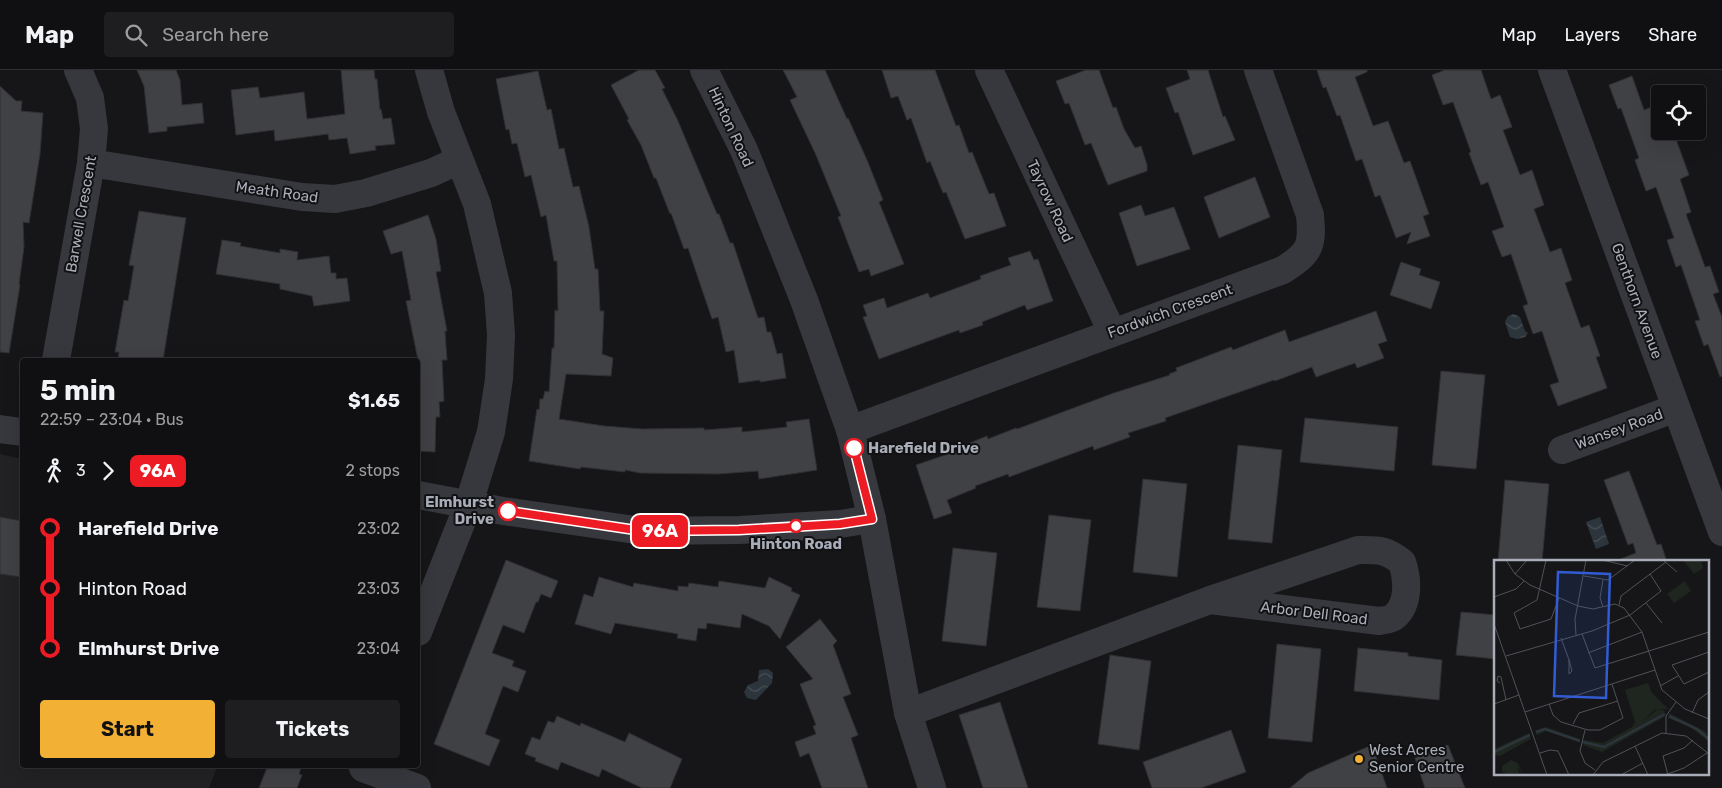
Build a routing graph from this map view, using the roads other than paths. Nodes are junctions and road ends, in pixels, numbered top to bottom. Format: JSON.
{"nodes":[{"id":1,"x":78,"y":70,"type":"edge"},
{"id":2,"x":429,"y":70,"type":"edge"},
{"id":3,"x":704,"y":70,"type":"edge"},
{"id":4,"x":989,"y":70,"type":"edge"},
{"id":5,"x":1258,"y":70,"type":"edge"},
{"id":6,"x":1552,"y":70,"type":"edge"},
{"id":7,"x":459,"y":160,"type":"junction"},
{"id":8,"x":91,"y":163,"type":"junction"},
{"id":9,"x":1112,"y":332,"type":"junction"},
{"id":10,"x":56,"y":358,"type":"edge"},
{"id":11,"x":1676,"y":408,"type":"junction"},
{"id":12,"x":0,"y":429,"type":"edge"},
{"id":13,"x":850,"y":430,"type":"junction"},
{"id":14,"x":20,"y":432,"type":"edge"},
{"id":15,"x":1562,"y":450,"type":"dead end"},
{"id":16,"x":420,"y":495,"type":"edge"},
{"id":17,"x":469,"y":503,"type":"junction"},
{"id":18,"x":872,"y":519,"type":"junction"},
{"id":19,"x":1722,"y":532,"type":"edge"},
{"id":20,"x":1210,"y":600,"type":"junction"},
{"id":21,"x":420,"y":627,"type":"edge"},
{"id":22,"x":908,"y":713,"type":"junction"},
{"id":23,"x":361,"y":774,"type":"edge"},
{"id":24,"x":417,"y":788,"type":"edge"},
{"id":25,"x":932,"y":788,"type":"edge"}],
"edges":[{"from":1,"to":8,"type":"street","name":"Barwell Crescent"},
{"from":2,"to":7,"type":"street"},
{"from":3,"to":13,"type":"street","name":"Hinton Road"},
{"from":4,"to":9,"type":"street","name":"Tayrow Road"},
{"from":5,"to":9,"type":"street","name":"Fordwich Crescent"},
{"from":6,"to":11,"type":"street","name":"Genthorn Avenue"},
{"from":7,"to":8,"type":"street","name":"Meath Road"},
{"from":7,"to":17,"type":"street"},
{"from":8,"to":10,"type":"street","name":"Barwell Crescent"},
{"from":9,"to":13,"type":"street","name":"Fordwich Crescent"},
{"from":11,"to":15,"type":"street","name":"Wansey Road"},
{"from":11,"to":19,"type":"street","name":"Genthorn Avenue"},
{"from":12,"to":14,"type":"street"},
{"from":13,"to":18,"type":"street","name":"Hinton Road"},
{"from":16,"to":17,"type":"street"},
{"from":17,"to":18,"type":"street"},
{"from":17,"to":21,"type":"street"},
{"from":18,"to":22,"type":"street","name":"Hinton Road"},
{"from":20,"to":20,"type":"street","name":"Arbor Dell Road"},
{"from":20,"to":22,"type":"street","name":"Arbor Dell Road"},
{"from":22,"to":25,"type":"street","name":"Hinton Road"},
{"from":23,"to":24,"type":"street"}]}
